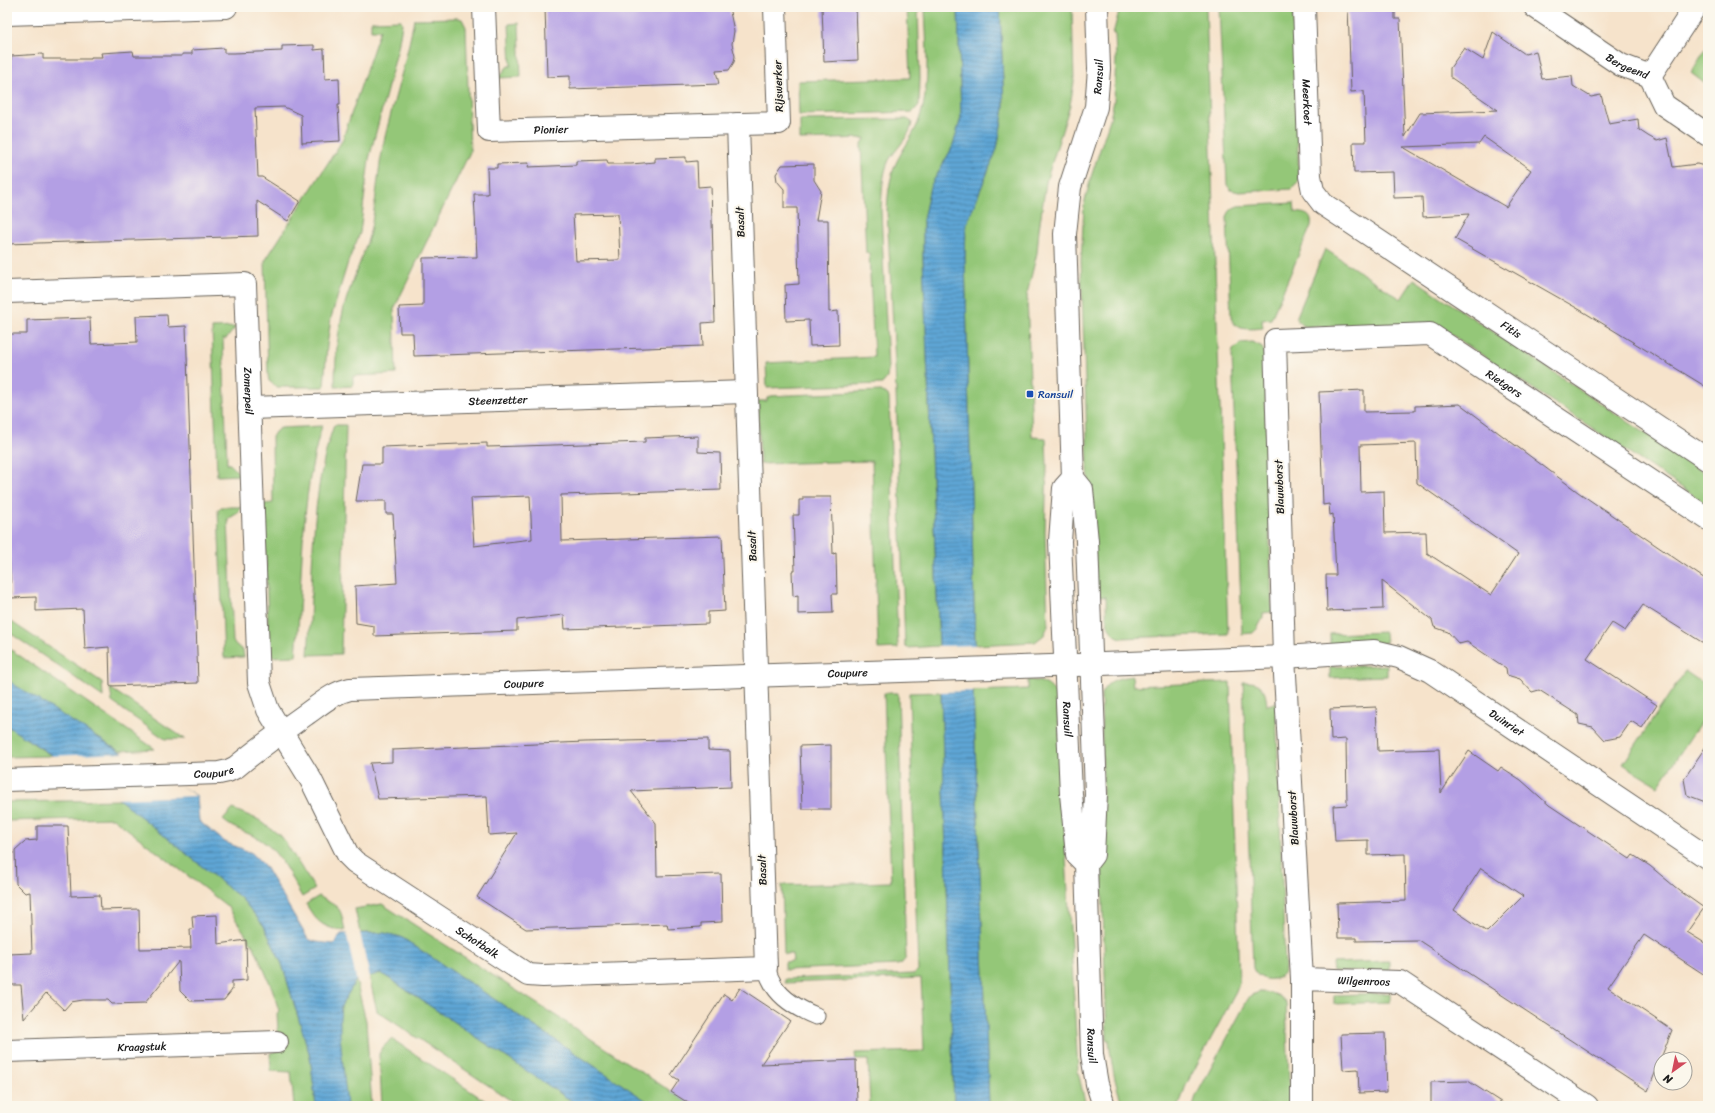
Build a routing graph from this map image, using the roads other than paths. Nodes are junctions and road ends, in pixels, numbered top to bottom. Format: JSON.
{"nodes":[{"id":1,"x":226,"y":7,"type":"edge"},
{"id":2,"x":484,"y":7,"type":"edge"},
{"id":3,"x":775,"y":7,"type":"edge"},
{"id":4,"x":1097,"y":7,"type":"edge"},
{"id":5,"x":1304,"y":7,"type":"edge"},
{"id":6,"x":1535,"y":7,"type":"edge"},
{"id":7,"x":1695,"y":7,"type":"edge"},
{"id":8,"x":7,"y":14,"type":"edge"},
{"id":9,"x":1650,"y":76,"type":"junction"},
{"id":10,"x":738,"y":124,"type":"junction"},
{"id":11,"x":1708,"y":134,"type":"edge"},
{"id":12,"x":1316,"y":196,"type":"joint"},
{"id":13,"x":7,"y":292,"type":"edge"},
{"id":14,"x":1275,"y":340,"type":"joint"},
{"id":15,"x":746,"y":392,"type":"junction"},
{"id":16,"x":249,"y":408,"type":"junction"},
{"id":17,"x":1708,"y":460,"type":"edge"},
{"id":18,"x":1073,"y":478,"type":"junction"},
{"id":19,"x":1708,"y":519,"type":"edge"},
{"id":20,"x":1284,"y":657,"type":"junction"},
{"id":21,"x":1092,"y":664,"type":"junction"},
{"id":22,"x":1067,"y":665,"type":"junction"},
{"id":23,"x":755,"y":675,"type":"junction"},
{"id":24,"x":281,"y":731,"type":"junction"},
{"id":25,"x":7,"y":780,"type":"edge"},
{"id":26,"x":1708,"y":858,"type":"edge"},
{"id":27,"x":1086,"y":864,"type":"junction"},
{"id":28,"x":766,"y":968,"type":"junction"},
{"id":29,"x":1302,"y":980,"type":"junction"},
{"id":30,"x":816,"y":1016,"type":"dead end"},
{"id":31,"x":277,"y":1042,"type":"dead end"},
{"id":32,"x":7,"y":1051,"type":"edge"},
{"id":33,"x":1104,"y":1106,"type":"edge"},
{"id":34,"x":1302,"y":1106,"type":"edge"},
{"id":35,"x":1587,"y":1106,"type":"edge"}],
"edges":[{"from":1,"to":8,"type":"street"},
{"from":2,"to":10,"type":"street","name":"Pionier"},
{"from":3,"to":10,"type":"street","name":"Rijswerker"},
{"from":4,"to":18,"type":"street","name":"Ransuil"},
{"from":5,"to":12,"type":"street","name":"Meerkoet"},
{"from":6,"to":9,"type":"street","name":"Bergeend"},
{"from":7,"to":9,"type":"street"},
{"from":9,"to":11,"type":"street","name":"Bergeend"},
{"from":10,"to":15,"type":"street","name":"Basalt"},
{"from":12,"to":17,"type":"street","name":"Fitis"},
{"from":13,"to":16,"type":"street","name":"Zomerpeil"},
{"from":14,"to":19,"type":"street","name":"Rietgors"},
{"from":14,"to":20,"type":"street","name":"Blauwborst"},
{"from":15,"to":16,"type":"street","name":"Steenzetter"},
{"from":15,"to":23,"type":"street","name":"Basalt"},
{"from":16,"to":24,"type":"street","name":"Zomerpeil"},
{"from":18,"to":21,"type":"street","name":"Ransuil"},
{"from":18,"to":22,"type":"street","name":"Ransuil"},
{"from":20,"to":21,"type":"street"},
{"from":20,"to":26,"type":"street","name":"Duinriet"},
{"from":20,"to":29,"type":"street","name":"Blauwborst"},
{"from":21,"to":22,"type":"street","name":"Coupure"},
{"from":21,"to":27,"type":"street","name":"Ransuil"},
{"from":22,"to":23,"type":"street","name":"Coupure"},
{"from":22,"to":27,"type":"street","name":"Ransuil"},
{"from":23,"to":24,"type":"street","name":"Coupure"},
{"from":23,"to":28,"type":"street","name":"Basalt"},
{"from":24,"to":25,"type":"street","name":"Coupure"},
{"from":24,"to":28,"type":"street","name":"Schotbalk"},
{"from":27,"to":33,"type":"street","name":"Ransuil"},
{"from":28,"to":30,"type":"lane"},
{"from":29,"to":34,"type":"street"},
{"from":29,"to":35,"type":"street","name":"Wilgenroos"},
{"from":31,"to":32,"type":"street","name":"Kraagstuk"}]}
